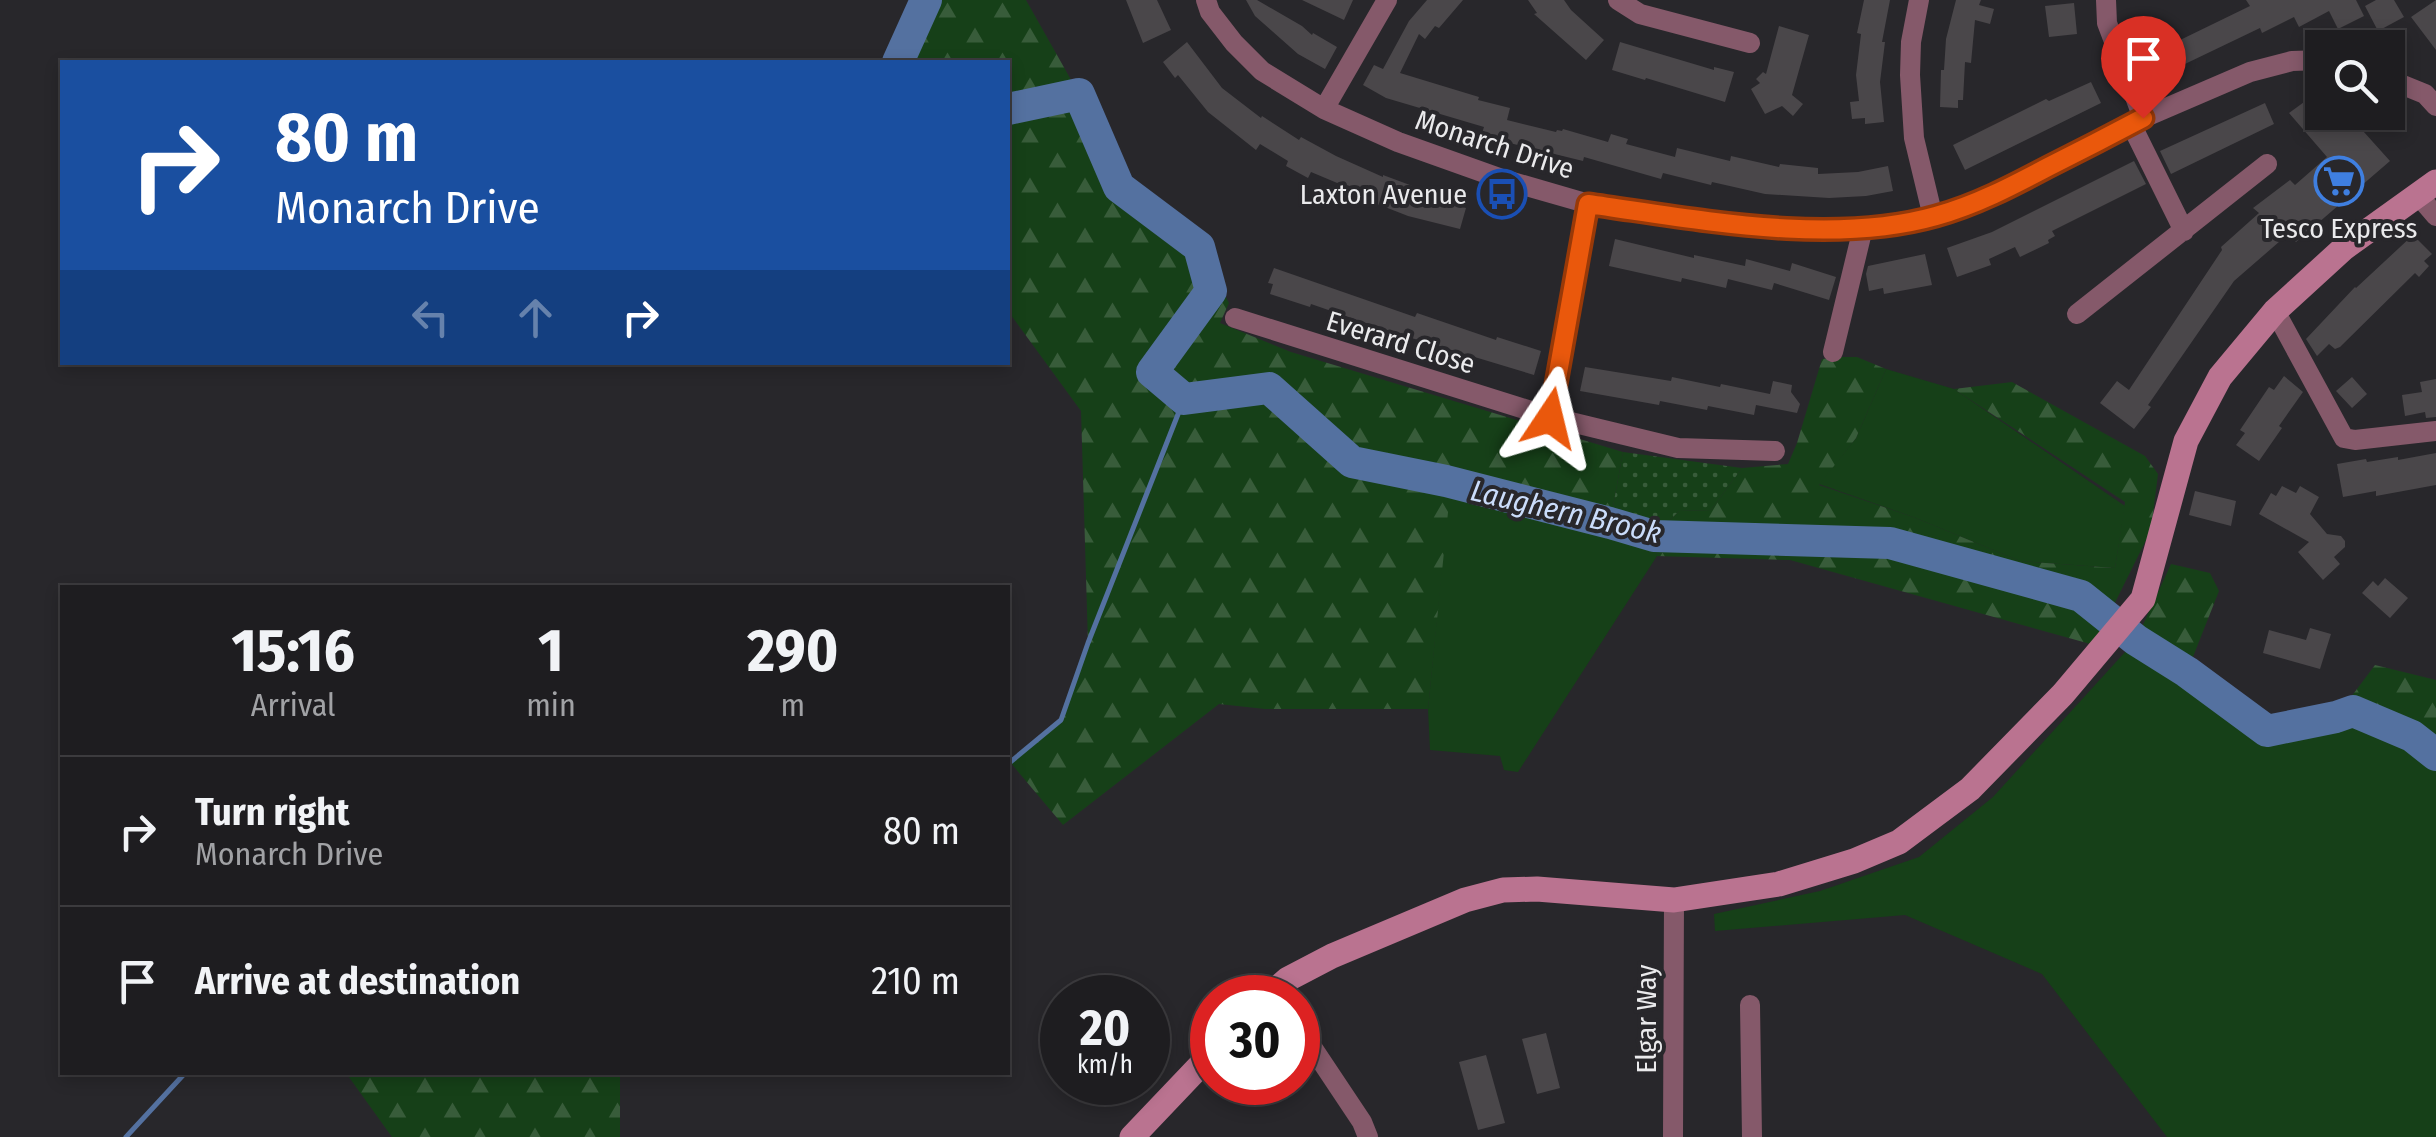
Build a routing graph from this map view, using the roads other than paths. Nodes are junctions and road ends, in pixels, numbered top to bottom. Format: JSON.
{"nodes":[{"id":1,"x":1206,"y":0,"type":"edge"},
{"id":2,"x":1387,"y":0,"type":"edge"},
{"id":3,"x":1618,"y":0,"type":"edge"},
{"id":4,"x":1919,"y":0,"type":"edge"},
{"id":5,"x":2106,"y":0,"type":"edge"},
{"id":6,"x":1750,"y":43,"type":"dead end"},
{"id":7,"x":2305,"y":61,"type":"edge"},
{"id":8,"x":2405,"y":86,"type":"edge"},
{"id":9,"x":2436,"y":106,"type":"edge"},
{"id":10,"x":1324,"y":109,"type":"junction"},
{"id":11,"x":2137,"y":121,"type":"junction"},
{"id":12,"x":2267,"y":164,"type":"dead end"},
{"id":13,"x":2427,"y":189,"type":"edge"},
{"id":14,"x":1588,"y":204,"type":"junction"},
{"id":15,"x":2436,"y":216,"type":"edge"},
{"id":16,"x":1933,"y":217,"type":"junction"},
{"id":17,"x":1863,"y":228,"type":"junction"},
{"id":18,"x":2184,"y":231,"type":"junction"},
{"id":19,"x":2276,"y":311,"type":"junction"},
{"id":20,"x":2077,"y":314,"type":"dead end"},
{"id":21,"x":1235,"y":318,"type":"dead end"},
{"id":22,"x":1834,"y":352,"type":"dead end"},
{"id":23,"x":1550,"y":418,"type":"junction"},
{"id":24,"x":2436,"y":431,"type":"edge"},
{"id":25,"x":1775,"y":450,"type":"dead end"},
{"id":26,"x":1674,"y":900,"type":"junction"},
{"id":27,"x":1296,"y":975,"type":"edge"},
{"id":28,"x":1750,"y":1005,"type":"dead end"},
{"id":29,"x":1320,"y":1059,"type":"edge"},
{"id":30,"x":1190,"y":1076,"type":"edge"},
{"id":31,"x":1132,"y":1137,"type":"edge"},
{"id":32,"x":1368,"y":1137,"type":"edge"},
{"id":33,"x":1673,"y":1137,"type":"edge"},
{"id":34,"x":1752,"y":1137,"type":"edge"}],
"edges":[{"from":1,"to":10,"type":"street","name":"Monarch Drive"},
{"from":2,"to":10,"type":"street"},
{"from":3,"to":6,"type":"street"},
{"from":4,"to":16,"type":"street"},
{"from":5,"to":11,"type":"street"},
{"from":7,"to":11,"type":"street","name":"Monarch Drive"},
{"from":8,"to":9,"type":"street"},
{"from":10,"to":14,"type":"street","name":"Monarch Drive"},
{"from":11,"to":16,"type":"street","name":"Monarch Drive"},
{"from":11,"to":18,"type":"street"},
{"from":12,"to":18,"type":"street"},
{"from":13,"to":15,"type":"street"},
{"from":13,"to":19,"type":"main road"},
{"from":14,"to":17,"type":"street","name":"Monarch Drive"},
{"from":14,"to":23,"type":"street"},
{"from":16,"to":17,"type":"street","name":"Monarch Drive"},
{"from":17,"to":22,"type":"street"},
{"from":18,"to":20,"type":"street"},
{"from":19,"to":24,"type":"street"},
{"from":19,"to":26,"type":"main road"},
{"from":21,"to":23,"type":"street","name":"Everard Close"},
{"from":23,"to":25,"type":"street","name":"Everard Close"},
{"from":26,"to":27,"type":"main road"},
{"from":26,"to":33,"type":"street","name":"Elgar Way"},
{"from":28,"to":34,"type":"street"},
{"from":29,"to":32,"type":"street"},
{"from":30,"to":31,"type":"main road"}]}
